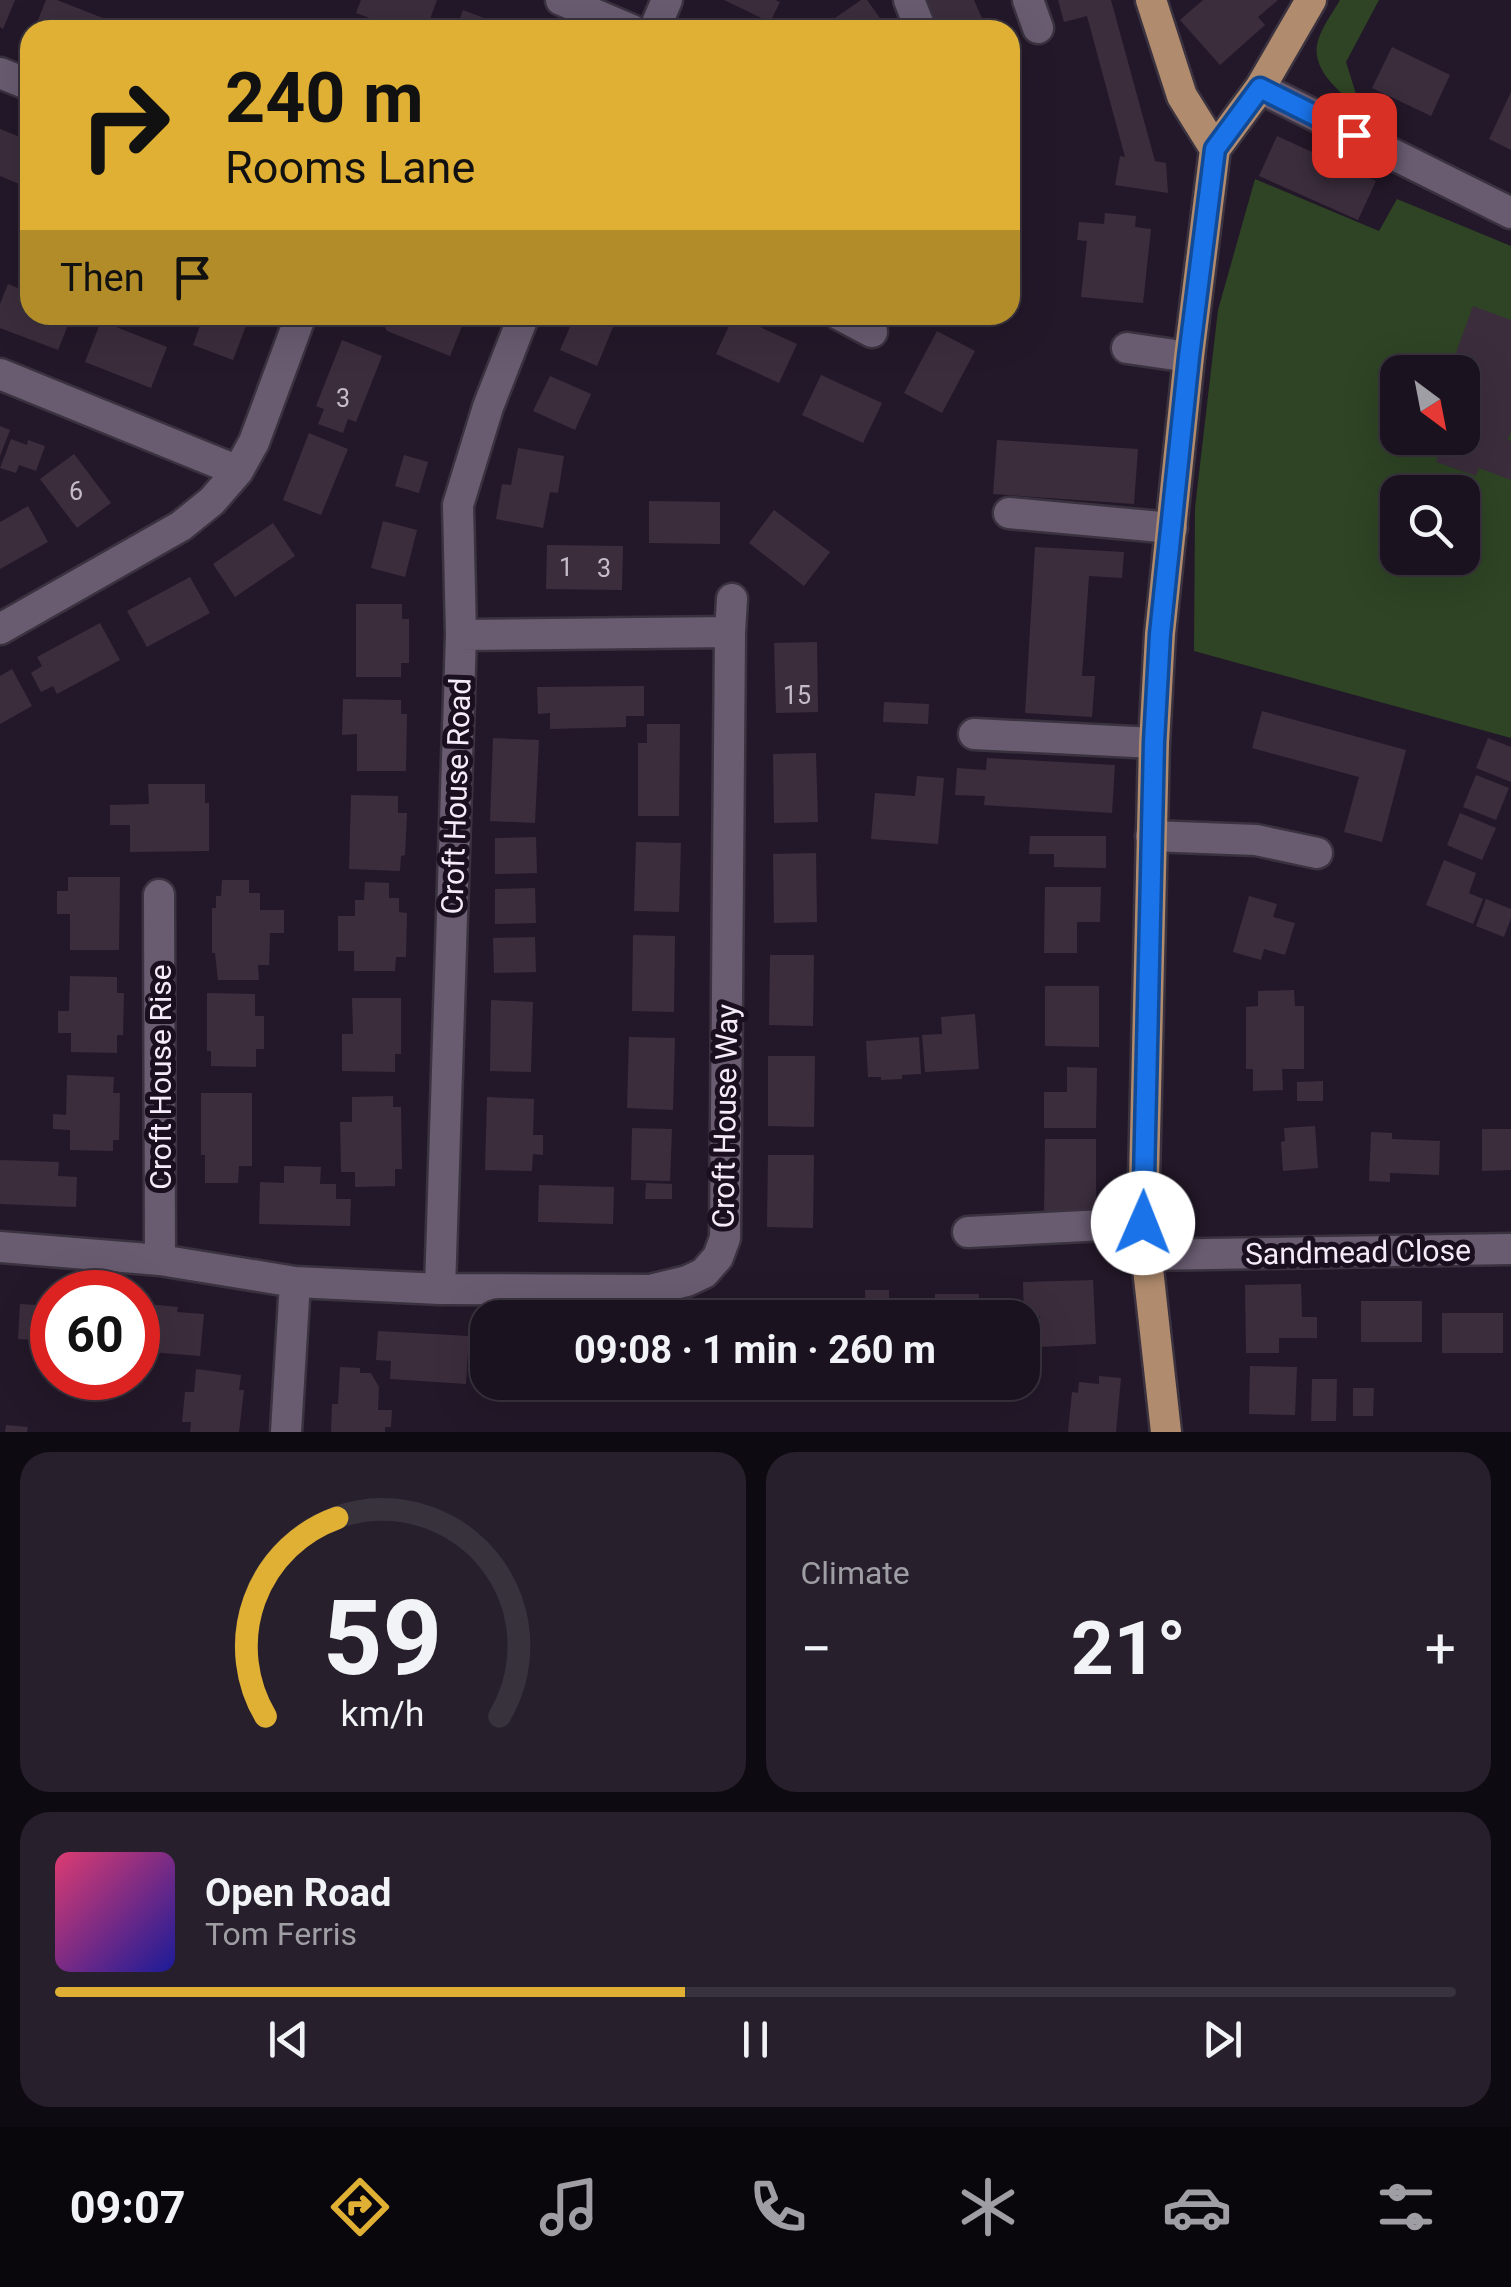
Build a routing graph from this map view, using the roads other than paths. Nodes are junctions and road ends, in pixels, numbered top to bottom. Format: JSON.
{"nodes":[{"id":1,"x":561,"y":0,"type":"edge"},
{"id":2,"x":1151,"y":0,"type":"edge"},
{"id":3,"x":1310,"y":0,"type":"edge"},
{"id":4,"x":608,"y":20,"type":"edge"},
{"id":5,"x":1260,"y":88,"type":"junction"},
{"id":6,"x":1215,"y":149,"type":"junction"},
{"id":7,"x":1511,"y":213,"type":"edge"},
{"id":8,"x":297,"y":325,"type":"edge"},
{"id":9,"x":520,"y":325,"type":"edge"},
{"id":10,"x":859,"y":325,"type":"edge"},
{"id":11,"x":872,"y":332,"type":"dead end"},
{"id":12,"x":1127,"y":348,"type":"dead end"},
{"id":13,"x":1189,"y":357,"type":"junction"},
{"id":14,"x":0,"y":374,"type":"edge"},
{"id":15,"x":238,"y":470,"type":"junction"},
{"id":16,"x":1009,"y":512,"type":"dead end"},
{"id":17,"x":1172,"y":528,"type":"junction"},
{"id":18,"x":732,"y":599,"type":"dead end"},
{"id":19,"x":0,"y":629,"type":"edge"},
{"id":20,"x":730,"y":632,"type":"junction"},
{"id":21,"x":461,"y":635,"type":"junction"},
{"id":22,"x":974,"y":734,"type":"dead end"},
{"id":23,"x":1154,"y":742,"type":"junction"},
{"id":24,"x":1152,"y":836,"type":"junction"},
{"id":25,"x":1318,"y":853,"type":"dead end"},
{"id":26,"x":159,"y":894,"type":"dead end"},
{"id":27,"x":1143,"y":1223,"type":"junction"},
{"id":28,"x":968,"y":1232,"type":"dead end"},
{"id":29,"x":0,"y":1247,"type":"edge"},
{"id":30,"x":1511,"y":1249,"type":"edge"},
{"id":31,"x":1146,"y":1255,"type":"junction"},
{"id":32,"x":160,"y":1260,"type":"junction"},
{"id":33,"x":295,"y":1282,"type":"junction"},
{"id":34,"x":440,"y":1289,"type":"junction"},
{"id":35,"x":286,"y":1432,"type":"edge"},
{"id":36,"x":1166,"y":1432,"type":"edge"}],
"edges":[{"from":1,"to":4,"type":"street"},
{"from":2,"to":6,"type":"main road"},
{"from":3,"to":5,"type":"main road"},
{"from":5,"to":6,"type":"main road"},
{"from":5,"to":7,"type":"street"},
{"from":6,"to":13,"type":"main road"},
{"from":8,"to":15,"type":"street"},
{"from":9,"to":21,"type":"street","name":"Croft House Road"},
{"from":10,"to":11,"type":"street"},
{"from":12,"to":13,"type":"street"},
{"from":13,"to":17,"type":"main road"},
{"from":14,"to":15,"type":"street"},
{"from":15,"to":19,"type":"street"},
{"from":16,"to":17,"type":"street"},
{"from":17,"to":23,"type":"main road"},
{"from":18,"to":20,"type":"street"},
{"from":20,"to":21,"type":"street"},
{"from":20,"to":34,"type":"street","name":"Croft House Way"},
{"from":21,"to":34,"type":"street","name":"Croft House Road"},
{"from":22,"to":23,"type":"street"},
{"from":23,"to":24,"type":"main road"},
{"from":24,"to":25,"type":"street"},
{"from":24,"to":27,"type":"main road"},
{"from":26,"to":32,"type":"street","name":"Croft House Rise"},
{"from":27,"to":28,"type":"street"},
{"from":27,"to":31,"type":"main road"},
{"from":29,"to":32,"type":"street","name":"Croft House Way"},
{"from":30,"to":31,"type":"street","name":"Sandmead Close"},
{"from":31,"to":36,"type":"main road"},
{"from":32,"to":33,"type":"street","name":"Croft House Way"},
{"from":33,"to":34,"type":"street","name":"Croft House Way"},
{"from":33,"to":35,"type":"street"}]}
